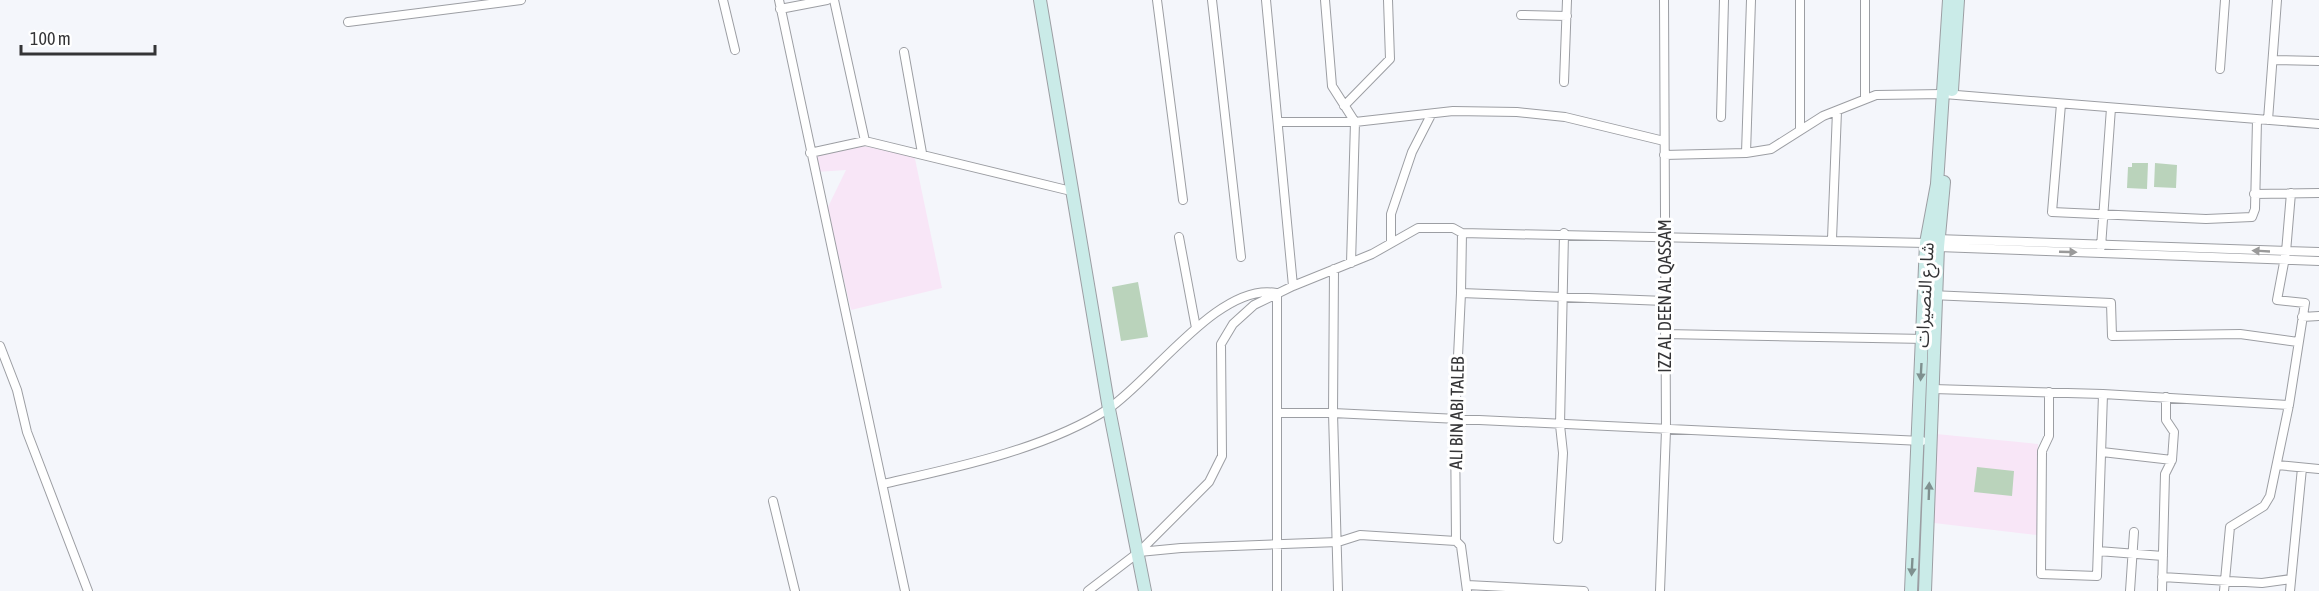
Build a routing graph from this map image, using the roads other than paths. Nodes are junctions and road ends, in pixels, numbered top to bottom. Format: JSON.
{"nodes":[{"id":1,"x":521,"y":0,"type":"edge"},
{"id":2,"x":723,"y":0,"type":"edge"},
{"id":3,"x":826,"y":0,"type":"edge"},
{"id":4,"x":834,"y":0,"type":"edge"},
{"id":5,"x":1040,"y":0,"type":"edge"},
{"id":6,"x":1157,"y":0,"type":"edge"},
{"id":7,"x":1212,"y":0,"type":"edge"},
{"id":8,"x":1266,"y":0,"type":"edge"},
{"id":9,"x":1325,"y":0,"type":"edge"},
{"id":10,"x":1388,"y":0,"type":"edge"},
{"id":11,"x":1567,"y":0,"type":"edge"},
{"id":12,"x":1664,"y":0,"type":"edge"},
{"id":13,"x":1724,"y":0,"type":"edge"},
{"id":14,"x":1751,"y":0,"type":"edge"},
{"id":15,"x":1800,"y":0,"type":"edge"},
{"id":16,"x":1865,"y":0,"type":"edge"},
{"id":17,"x":1949,"y":0,"type":"edge"},
{"id":18,"x":1958,"y":0,"type":"edge"},
{"id":19,"x":2225,"y":0,"type":"edge"},
{"id":20,"x":2277,"y":0,"type":"edge"},
{"id":21,"x":780,"y":4,"type":"edge"},
{"id":22,"x":1521,"y":15,"type":"dead end"},
{"id":23,"x":1567,"y":16,"type":"junction"},
{"id":24,"x":348,"y":22,"type":"dead end"},
{"id":25,"x":735,"y":50,"type":"dead end"},
{"id":26,"x":904,"y":52,"type":"dead end"},
{"id":27,"x":2273,"y":60,"type":"junction"},
{"id":28,"x":2319,"y":61,"type":"edge"},
{"id":29,"x":2220,"y":69,"type":"dead end"},
{"id":30,"x":1564,"y":82,"type":"dead end"},
{"id":31,"x":1948,"y":94,"type":"junction"},
{"id":32,"x":1865,"y":98,"type":"junction"},
{"id":33,"x":2061,"y":104,"type":"junction"},
{"id":34,"x":1344,"y":106,"type":"junction"},
{"id":35,"x":2111,"y":108,"type":"junction"},
{"id":36,"x":1837,"y":111,"type":"junction"},
{"id":37,"x":1431,"y":115,"type":"junction"},
{"id":38,"x":1721,"y":117,"type":"dead end"},
{"id":39,"x":2257,"y":120,"type":"junction"},
{"id":40,"x":2268,"y":120,"type":"junction"},
{"id":41,"x":1279,"y":122,"type":"junction"},
{"id":42,"x":1355,"y":122,"type":"junction"},
{"id":43,"x":2319,"y":124,"type":"edge"},
{"id":44,"x":1800,"y":128,"type":"junction"},
{"id":45,"x":865,"y":141,"type":"junction"},
{"id":46,"x":1664,"y":141,"type":"junction"},
{"id":47,"x":810,"y":153,"type":"junction"},
{"id":48,"x":922,"y":153,"type":"junction"},
{"id":49,"x":1746,"y":153,"type":"junction"},
{"id":50,"x":1664,"y":155,"type":"junction"},
{"id":51,"x":1071,"y":191,"type":"junction"},
{"id":52,"x":2291,"y":193,"type":"junction"},
{"id":53,"x":2319,"y":193,"type":"edge"},
{"id":54,"x":2254,"y":194,"type":"junction"},
{"id":55,"x":1183,"y":200,"type":"dead end"},
{"id":56,"x":2104,"y":214,"type":"junction"},
{"id":57,"x":1461,"y":233,"type":"junction"},
{"id":58,"x":1564,"y":233,"type":"junction"},
{"id":59,"x":1179,"y":237,"type":"dead end"},
{"id":60,"x":1664,"y":239,"type":"junction"},
{"id":61,"x":1832,"y":239,"type":"junction"},
{"id":62,"x":1391,"y":242,"type":"junction"},
{"id":63,"x":1935,"y":242,"type":"junction"},
{"id":64,"x":2101,"y":243,"type":"junction"},
{"id":65,"x":2319,"y":252,"type":"edge"},
{"id":66,"x":2101,"y":253,"type":"junction"},
{"id":67,"x":1241,"y":257,"type":"dead end"},
{"id":68,"x":2285,"y":257,"type":"junction"},
{"id":69,"x":2319,"y":261,"type":"edge"},
{"id":70,"x":1350,"y":263,"type":"junction"},
{"id":71,"x":1335,"y":269,"type":"junction"},
{"id":72,"x":1293,"y":286,"type":"junction"},
{"id":73,"x":1276,"y":293,"type":"junction"},
{"id":74,"x":1461,"y":293,"type":"junction"},
{"id":75,"x":1563,"y":295,"type":"junction"},
{"id":76,"x":1931,"y":295,"type":"junction"},
{"id":77,"x":1665,"y":301,"type":"junction"},
{"id":78,"x":2319,"y":316,"type":"edge"},
{"id":79,"x":2302,"y":317,"type":"junction"},
{"id":80,"x":1196,"y":328,"type":"junction"},
{"id":81,"x":1665,"y":334,"type":"junction"},
{"id":82,"x":1929,"y":339,"type":"junction"},
{"id":83,"x":2298,"y":342,"type":"junction"},
{"id":84,"x":0,"y":346,"type":"edge"},
{"id":85,"x":1933,"y":389,"type":"junction"},
{"id":86,"x":2049,"y":392,"type":"junction"},
{"id":87,"x":2103,"y":394,"type":"junction"},
{"id":88,"x":2166,"y":397,"type":"junction"},
{"id":89,"x":2289,"y":405,"type":"junction"},
{"id":90,"x":1108,"y":409,"type":"junction"},
{"id":91,"x":1278,"y":413,"type":"junction"},
{"id":92,"x":1333,"y":413,"type":"junction"},
{"id":93,"x":1455,"y":420,"type":"junction"},
{"id":94,"x":1560,"y":425,"type":"junction"},
{"id":95,"x":1666,"y":430,"type":"junction"},
{"id":96,"x":1918,"y":441,"type":"junction"},
{"id":97,"x":1931,"y":442,"type":"junction"},
{"id":98,"x":2102,"y":452,"type":"junction"},
{"id":99,"x":2172,"y":460,"type":"junction"},
{"id":100,"x":2277,"y":465,"type":"junction"},
{"id":101,"x":2302,"y":468,"type":"junction"},
{"id":102,"x":2319,"y":469,"type":"edge"},
{"id":103,"x":883,"y":484,"type":"junction"},
{"id":104,"x":773,"y":501,"type":"dead end"},
{"id":105,"x":2134,"y":532,"type":"dead end"},
{"id":106,"x":1558,"y":539,"type":"dead end"},
{"id":107,"x":1456,"y":541,"type":"junction"},
{"id":108,"x":1338,"y":542,"type":"junction"},
{"id":109,"x":1277,"y":545,"type":"junction"},
{"id":110,"x":2098,"y":551,"type":"junction"},
{"id":111,"x":1139,"y":552,"type":"junction"},
{"id":112,"x":2132,"y":553,"type":"junction"},
{"id":113,"x":2163,"y":556,"type":"junction"},
{"id":114,"x":2162,"y":577,"type":"junction"},
{"id":115,"x":2291,"y":579,"type":"junction"},
{"id":116,"x":2225,"y":587,"type":"edge"},
{"id":117,"x":1467,"y":588,"type":"edge"},
{"id":118,"x":88,"y":591,"type":"edge"},
{"id":119,"x":795,"y":591,"type":"edge"},
{"id":120,"x":905,"y":591,"type":"edge"},
{"id":121,"x":1088,"y":591,"type":"edge"},
{"id":122,"x":1145,"y":591,"type":"edge"},
{"id":123,"x":1277,"y":591,"type":"edge"},
{"id":124,"x":1338,"y":591,"type":"edge"},
{"id":125,"x":1584,"y":591,"type":"edge"},
{"id":126,"x":1660,"y":591,"type":"edge"},
{"id":127,"x":1911,"y":591,"type":"edge"},
{"id":128,"x":1925,"y":591,"type":"edge"},
{"id":129,"x":2130,"y":591,"type":"edge"},
{"id":130,"x":2162,"y":591,"type":"edge"},
{"id":131,"x":2290,"y":591,"type":"edge"}],
"edges":[{"from":1,"to":24,"type":"street"},
{"from":2,"to":25,"type":"street"},
{"from":3,"to":21,"type":"street"},
{"from":4,"to":45,"type":"street"},
{"from":5,"to":51,"type":"main road"},
{"from":6,"to":55,"type":"street"},
{"from":7,"to":67,"type":"street"},
{"from":8,"to":41,"type":"street"},
{"from":9,"to":34,"type":"street"},
{"from":10,"to":34,"type":"street"},
{"from":11,"to":23,"type":"street"},
{"from":12,"to":46,"type":"street","name":"IZZ AL DEEN AL QASSAM"},
{"from":13,"to":38,"type":"street"},
{"from":14,"to":49,"type":"street"},
{"from":15,"to":44,"type":"street"},
{"from":16,"to":32,"type":"street"},
{"from":17,"to":31,"type":"main road","name":"شارع النصيرات"},
{"from":18,"to":31,"type":"main road","name":"شارع النصيرات"},
{"from":19,"to":29,"type":"street"},
{"from":20,"to":27,"type":"street"},
{"from":21,"to":47,"type":"street"},
{"from":22,"to":23,"type":"street"},
{"from":23,"to":30,"type":"street"},
{"from":26,"to":48,"type":"street"},
{"from":27,"to":28,"type":"street"},
{"from":27,"to":40,"type":"street"},
{"from":31,"to":32,"type":"street"},
{"from":31,"to":33,"type":"street"},
{"from":31,"to":63,"type":"main road","name":"شارع النصيرات"},
{"from":32,"to":36,"type":"street"},
{"from":33,"to":35,"type":"street"},
{"from":33,"to":56,"type":"street"},
{"from":34,"to":42,"type":"street"},
{"from":35,"to":39,"type":"street"},
{"from":35,"to":56,"type":"street"},
{"from":36,"to":44,"type":"street"},
{"from":36,"to":61,"type":"street"},
{"from":37,"to":42,"type":"street"},
{"from":37,"to":46,"type":"street"},
{"from":37,"to":62,"type":"street"},
{"from":39,"to":40,"type":"street"},
{"from":39,"to":54,"type":"street"},
{"from":40,"to":43,"type":"street"},
{"from":41,"to":42,"type":"street"},
{"from":41,"to":72,"type":"street"},
{"from":42,"to":70,"type":"street"},
{"from":44,"to":49,"type":"street"},
{"from":45,"to":47,"type":"street"},
{"from":45,"to":48,"type":"street"},
{"from":46,"to":50,"type":"street","name":"IZZ AL DEEN AL QASSAM"},
{"from":47,"to":103,"type":"street"},
{"from":48,"to":51,"type":"street"},
{"from":49,"to":50,"type":"street"},
{"from":50,"to":60,"type":"street","name":"IZZ AL DEEN AL QASSAM"},
{"from":51,"to":90,"type":"main road"},
{"from":52,"to":53,"type":"street"},
{"from":52,"to":54,"type":"street"},
{"from":52,"to":68,"type":"street"},
{"from":54,"to":56,"type":"street"},
{"from":56,"to":64,"type":"street"},
{"from":57,"to":58,"type":"street"},
{"from":57,"to":62,"type":"street"},
{"from":57,"to":74,"type":"street","name":"ALI BIN ABI TALEB"},
{"from":58,"to":60,"type":"street"},
{"from":58,"to":75,"type":"street"},
{"from":59,"to":80,"type":"street"},
{"from":60,"to":61,"type":"street"},
{"from":60,"to":77,"type":"street","name":"IZZ AL DEEN AL QASSAM"},
{"from":61,"to":63,"type":"street"},
{"from":62,"to":70,"type":"street"},
{"from":63,"to":64,"type":"street"},
{"from":63,"to":66,"type":"street","one_way":true},
{"from":63,"to":76,"type":"main road","name":"شارع النصيرات"},
{"from":64,"to":66,"type":"street"},
{"from":68,"to":64,"type":"street","one_way":true},
{"from":65,"to":68,"type":"street"},
{"from":66,"to":68,"type":"street"},
{"from":68,"to":69,"type":"street"},
{"from":68,"to":79,"type":"street"},
{"from":70,"to":71,"type":"street"},
{"from":71,"to":72,"type":"street"},
{"from":71,"to":92,"type":"street"},
{"from":72,"to":73,"type":"street"},
{"from":73,"to":80,"type":"street"},
{"from":73,"to":91,"type":"street"},
{"from":73,"to":111,"type":"street"},
{"from":74,"to":75,"type":"street"},
{"from":74,"to":93,"type":"street","name":"ALI BIN ABI TALEB"},
{"from":75,"to":77,"type":"street"},
{"from":75,"to":94,"type":"street"},
{"from":76,"to":82,"type":"main road","name":"شارع النصيرات"},
{"from":76,"to":83,"type":"street"},
{"from":77,"to":81,"type":"street","name":"IZZ AL DEEN AL QASSAM"},
{"from":78,"to":79,"type":"street"},
{"from":79,"to":83,"type":"street"},
{"from":80,"to":90,"type":"street"},
{"from":81,"to":82,"type":"street"},
{"from":81,"to":95,"type":"street","name":"IZZ AL DEEN AL QASSAM"},
{"from":82,"to":85,"type":"main road","name":"شارع النصيرات"},
{"from":82,"to":96,"type":"main road","name":"شارع النصيرات","one_way":true},
{"from":83,"to":89,"type":"street"},
{"from":84,"to":118,"type":"street"},
{"from":85,"to":86,"type":"street"},
{"from":85,"to":97,"type":"main road","name":"شارع النصيرات"},
{"from":86,"to":87,"type":"street"},
{"from":86,"to":110,"type":"street"},
{"from":87,"to":88,"type":"street"},
{"from":87,"to":98,"type":"street"},
{"from":88,"to":89,"type":"street"},
{"from":88,"to":99,"type":"street"},
{"from":89,"to":100,"type":"street"},
{"from":90,"to":103,"type":"street"},
{"from":90,"to":111,"type":"main road"},
{"from":91,"to":92,"type":"street"},
{"from":91,"to":109,"type":"street"},
{"from":92,"to":93,"type":"street"},
{"from":92,"to":108,"type":"street"},
{"from":93,"to":94,"type":"street"},
{"from":93,"to":107,"type":"street","name":"ALI BIN ABI TALEB"},
{"from":94,"to":95,"type":"street"},
{"from":94,"to":106,"type":"street"},
{"from":95,"to":96,"type":"street"},
{"from":95,"to":126,"type":"street","name":"IZZ AL DEEN AL QASSAM"},
{"from":96,"to":97,"type":"street"},
{"from":96,"to":127,"type":"main road","name":"شارع النصيرات","one_way":true},
{"from":128,"to":97,"type":"main road","name":"شارع النصيرات","one_way":true},
{"from":98,"to":99,"type":"street"},
{"from":98,"to":110,"type":"street"},
{"from":99,"to":113,"type":"street"},
{"from":100,"to":101,"type":"street"},
{"from":100,"to":116,"type":"street"},
{"from":101,"to":102,"type":"street"},
{"from":101,"to":115,"type":"street"},
{"from":103,"to":120,"type":"street"},
{"from":104,"to":119,"type":"street"},
{"from":105,"to":112,"type":"street"},
{"from":107,"to":108,"type":"street"},
{"from":107,"to":117,"type":"street","name":"ALI BIN ABI TALEB"},
{"from":108,"to":109,"type":"street"},
{"from":108,"to":124,"type":"street"},
{"from":109,"to":111,"type":"street"},
{"from":109,"to":123,"type":"street"},
{"from":110,"to":112,"type":"street"},
{"from":111,"to":121,"type":"street"},
{"from":111,"to":122,"type":"main road"},
{"from":112,"to":113,"type":"street"},
{"from":112,"to":129,"type":"street"},
{"from":113,"to":114,"type":"street"},
{"from":114,"to":116,"type":"street"},
{"from":114,"to":130,"type":"street"},
{"from":115,"to":116,"type":"street"},
{"from":115,"to":131,"type":"street"},
{"from":117,"to":125,"type":"street"}]}
